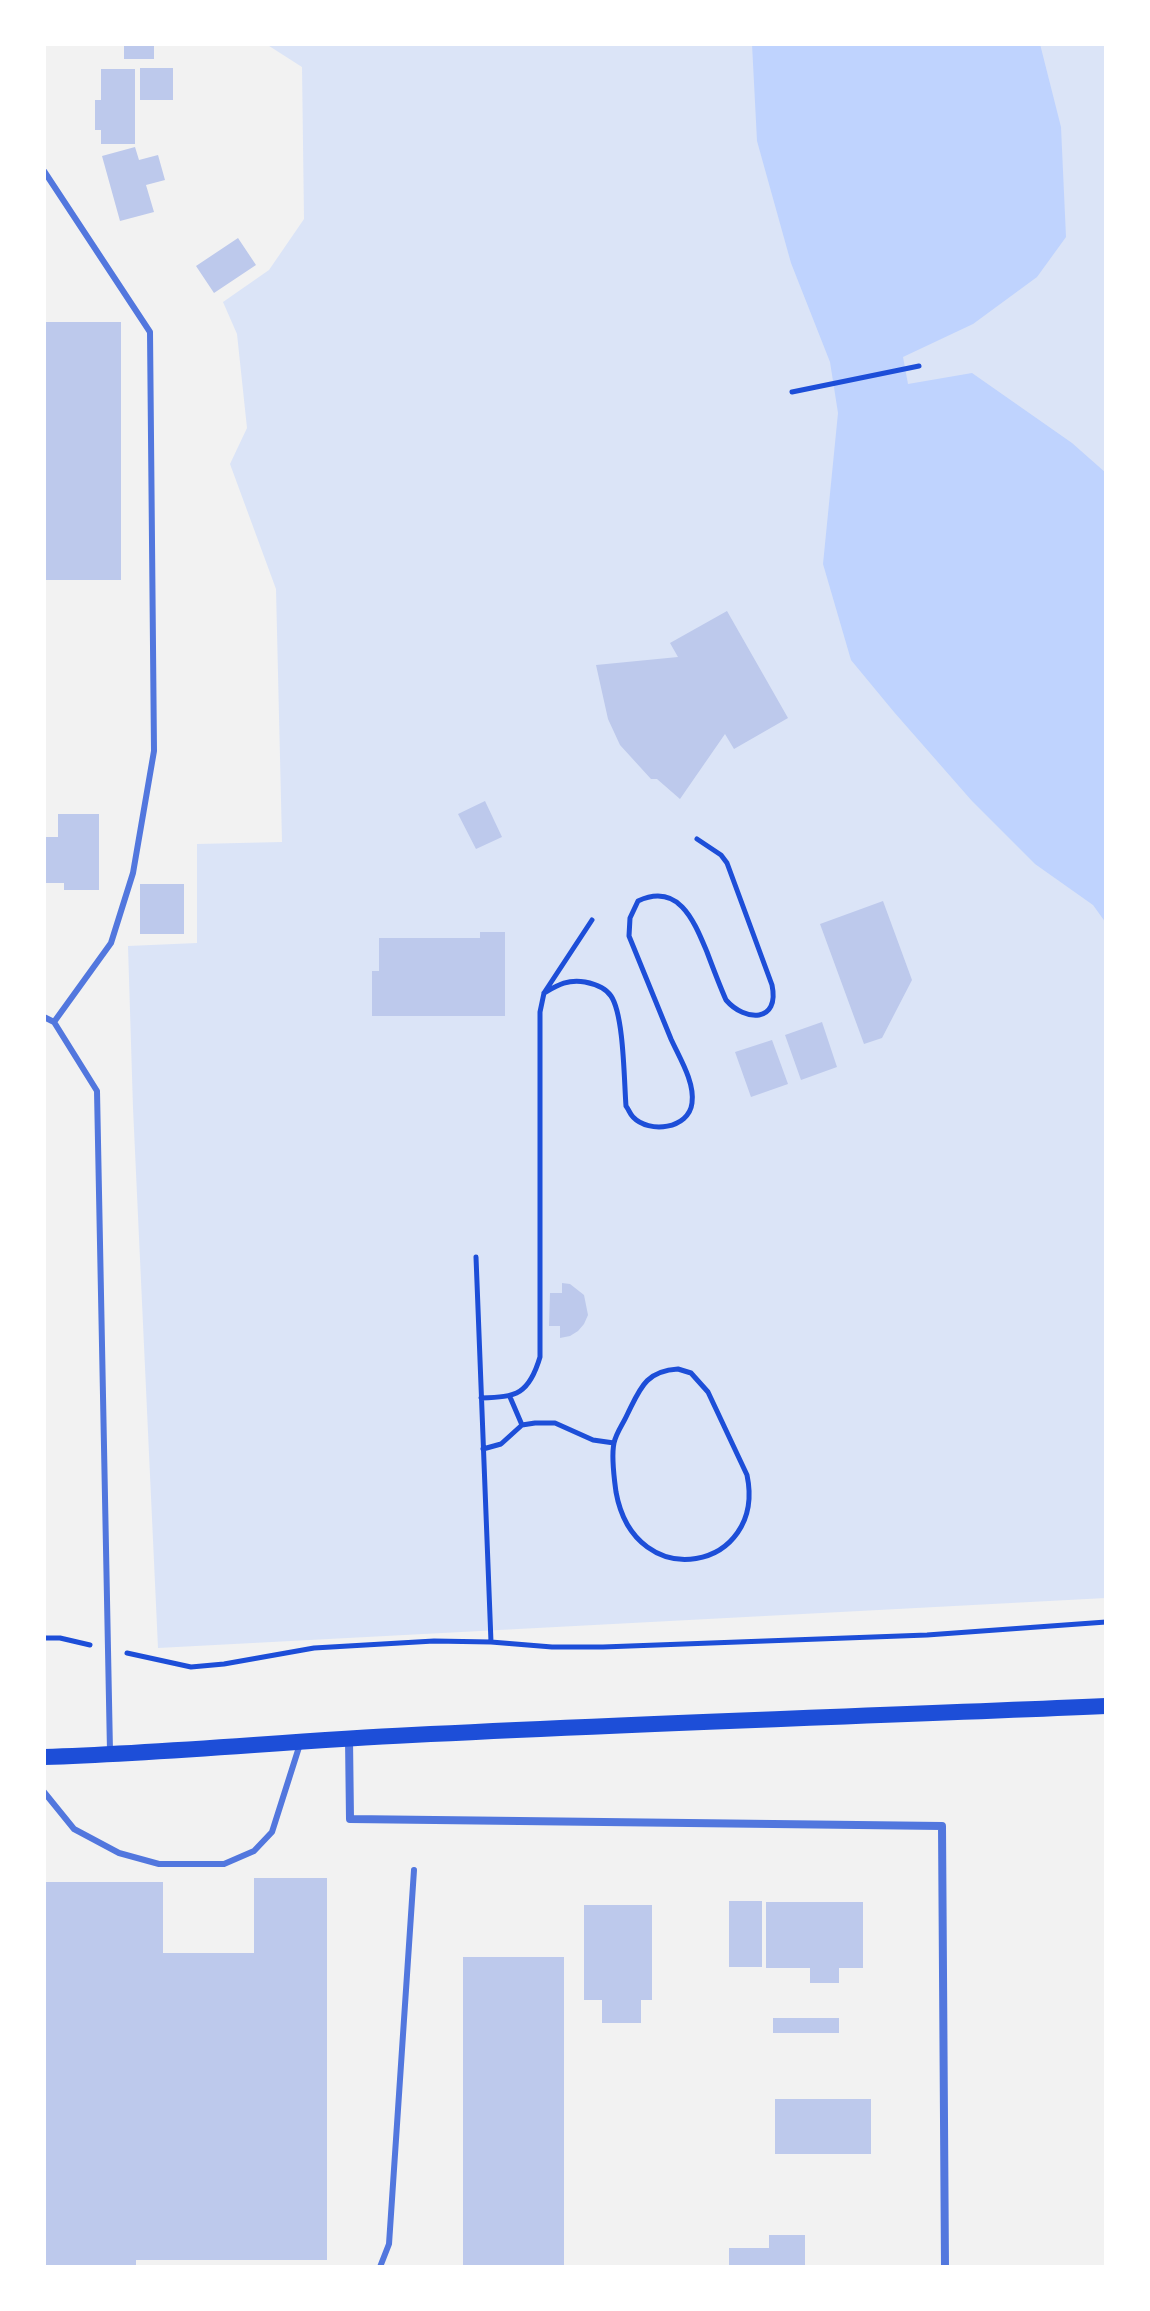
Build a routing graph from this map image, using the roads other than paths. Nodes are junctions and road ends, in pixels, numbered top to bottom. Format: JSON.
{"nodes":[{"id":1,"x":44,"y":171,"type":"edge"},
{"id":2,"x":44,"y":1017,"type":"edge"},
{"id":3,"x":54,"y":1022,"type":"junction"},
{"id":4,"x":1106,"y":1706,"type":"edge"},
{"id":5,"x":349,"y":1738,"type":"junction"},
{"id":6,"x":301,"y":1742,"type":"junction"},
{"id":7,"x":110,"y":1755,"type":"junction"},
{"id":8,"x":44,"y":1757,"type":"edge"},
{"id":9,"x":44,"y":1792,"type":"edge"},
{"id":10,"x":414,"y":1870,"type":"dead end"},
{"id":11,"x":380,"y":2267,"type":"edge"},
{"id":12,"x":945,"y":2267,"type":"edge"}],
"edges":[{"from":1,"to":3,"type":"lane"},
{"from":2,"to":3,"type":"lane"},
{"from":3,"to":7,"type":"lane"},
{"from":4,"to":5,"type":"main road"},
{"from":5,"to":6,"type":"main road"},
{"from":5,"to":12,"type":"street"},
{"from":6,"to":7,"type":"main road"},
{"from":6,"to":9,"type":"lane"},
{"from":7,"to":8,"type":"main road"},
{"from":10,"to":11,"type":"lane"}]}
